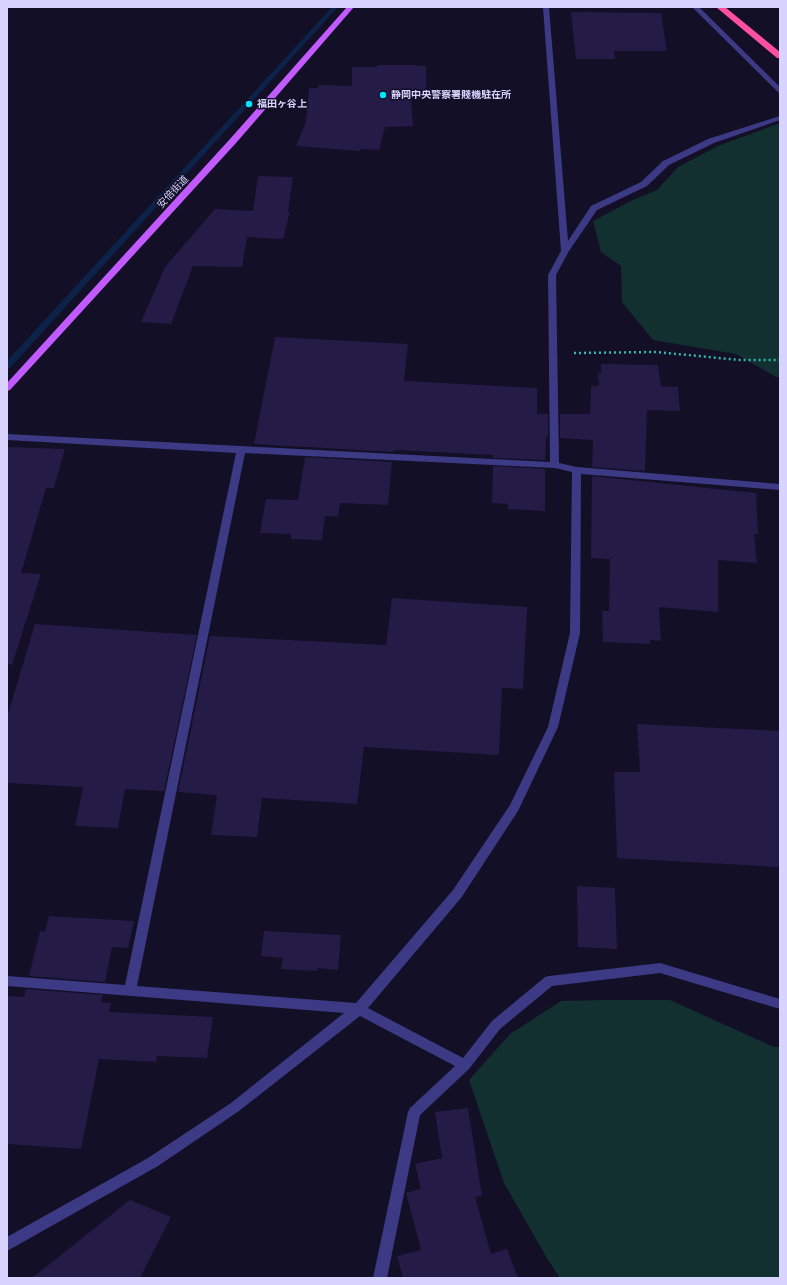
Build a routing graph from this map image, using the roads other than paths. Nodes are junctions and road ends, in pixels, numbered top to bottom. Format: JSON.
{"nodes":[{"id":1,"x":351,"y":7,"type":"edge"},
{"id":2,"x":546,"y":7,"type":"edge"},
{"id":3,"x":695,"y":7,"type":"edge"},
{"id":4,"x":720,"y":7,"type":"edge"},
{"id":5,"x":732,"y":7,"type":"edge"},
{"id":6,"x":780,"y":46,"type":"edge"},
{"id":7,"x":780,"y":56,"type":"edge"},
{"id":8,"x":780,"y":91,"type":"edge"},
{"id":9,"x":780,"y":118,"type":"edge"},
{"id":10,"x":565,"y":251,"type":"junction"},
{"id":11,"x":7,"y":388,"type":"edge"},
{"id":12,"x":7,"y":437,"type":"edge"},
{"id":13,"x":241,"y":450,"type":"junction"},
{"id":14,"x":555,"y":465,"type":"junction"},
{"id":15,"x":577,"y":470,"type":"junction"},
{"id":16,"x":780,"y":487,"type":"edge"},
{"id":17,"x":7,"y":981,"type":"edge"},
{"id":18,"x":130,"y":991,"type":"junction"},
{"id":19,"x":780,"y":1004,"type":"edge"},
{"id":20,"x":359,"y":1009,"type":"junction"},
{"id":21,"x":465,"y":1065,"type":"junction"},
{"id":22,"x":7,"y":1244,"type":"edge"},
{"id":23,"x":380,"y":1278,"type":"edge"}],
"edges":[{"from":1,"to":11,"type":"main road","name":"安倍街道"},
{"from":2,"to":10,"type":"street"},
{"from":3,"to":8,"type":"street"},
{"from":4,"to":7,"type":"highway"},
{"from":5,"to":6,"type":"highway"},
{"from":9,"to":10,"type":"street"},
{"from":10,"to":14,"type":"street"},
{"from":12,"to":13,"type":"street"},
{"from":13,"to":14,"type":"street"},
{"from":13,"to":18,"type":"street"},
{"from":14,"to":15,"type":"street"},
{"from":15,"to":16,"type":"street"},
{"from":15,"to":20,"type":"street"},
{"from":17,"to":18,"type":"street"},
{"from":18,"to":20,"type":"street"},
{"from":19,"to":21,"type":"street"},
{"from":20,"to":21,"type":"street"},
{"from":20,"to":22,"type":"street"},
{"from":21,"to":23,"type":"street"}]}
